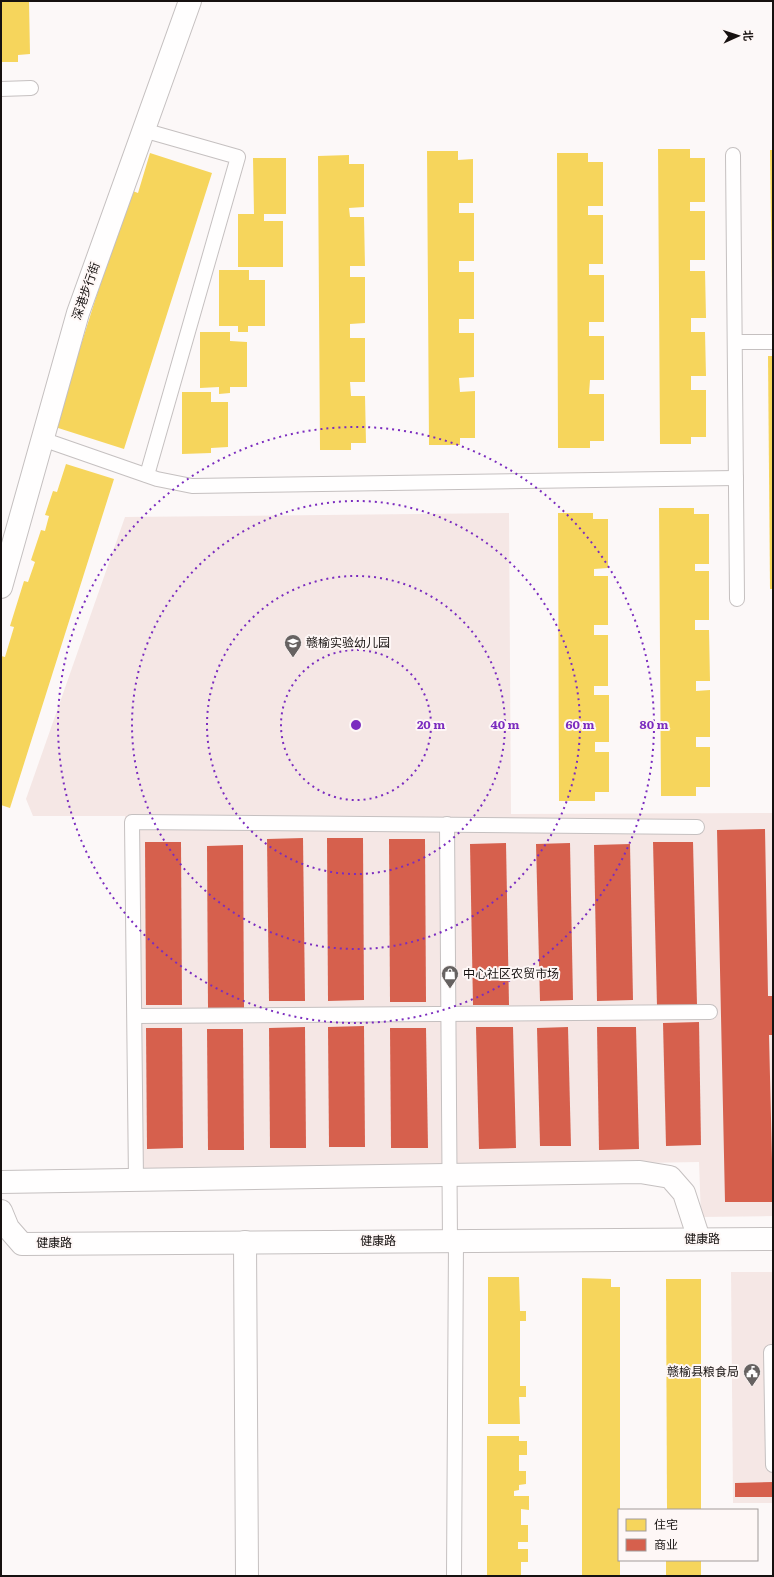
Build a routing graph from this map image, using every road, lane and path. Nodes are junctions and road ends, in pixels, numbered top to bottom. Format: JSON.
{"nodes":[{"id":1,"x":190,"y":1,"type":"edge"},
{"id":2,"x":1,"y":88,"type":"edge"},
{"id":3,"x":31,"y":88,"type":"dead end"},
{"id":4,"x":143,"y":130,"type":"junction"},
{"id":5,"x":733,"y":155,"type":"dead end"},
{"id":6,"x":735,"y":342,"type":"junction"},
{"id":7,"x":773,"y":342,"type":"edge"},
{"id":8,"x":42,"y":439,"type":"junction"},
{"id":9,"x":146,"y":475,"type":"junction"},
{"id":10,"x":736,"y":478,"type":"junction"},
{"id":11,"x":1,"y":587,"type":"edge"},
{"id":12,"x":737,"y":599,"type":"dead end"},
{"id":13,"x":447,"y":824,"type":"junction"},
{"id":14,"x":697,"y":827,"type":"dead end"},
{"id":15,"x":710,"y":1012,"type":"dead end"},
{"id":16,"x":448,"y":1014,"type":"junction"},
{"id":17,"x":135,"y":1016,"type":"junction"},
{"id":18,"x":450,"y":1175,"type":"junction"},
{"id":19,"x":136,"y":1180,"type":"junction"},
{"id":20,"x":1,"y":1182,"type":"edge"},
{"id":21,"x":1,"y":1212,"type":"edge"},
{"id":22,"x":699,"y":1239,"type":"junction"},
{"id":23,"x":773,"y":1239,"type":"edge"},
{"id":24,"x":453,"y":1241,"type":"junction"},
{"id":25,"x":245,"y":1242,"type":"junction"},
{"id":26,"x":771,"y":1352,"type":"dead end"},
{"id":27,"x":773,"y":1465,"type":"edge"},
{"id":28,"x":247,"y":1576,"type":"edge"},
{"id":29,"x":454,"y":1576,"type":"edge"}],
"edges":[{"from":1,"to":4,"type":"street","name":"深港步行街"},
{"from":2,"to":3,"type":"lane"},
{"from":4,"to":8,"type":"street","name":"深港步行街"},
{"from":4,"to":9,"type":"lane"},
{"from":5,"to":6,"type":"lane"},
{"from":6,"to":7,"type":"lane"},
{"from":6,"to":10,"type":"lane"},
{"from":8,"to":9,"type":"lane"},
{"from":8,"to":11,"type":"street","name":"深港步行街"},
{"from":9,"to":10,"type":"lane"},
{"from":10,"to":12,"type":"lane"},
{"from":13,"to":14,"type":"lane"},
{"from":13,"to":16,"type":"lane"},
{"from":13,"to":17,"type":"lane"},
{"from":15,"to":16,"type":"lane"},
{"from":16,"to":17,"type":"lane"},
{"from":16,"to":18,"type":"lane"},
{"from":17,"to":19,"type":"lane"},
{"from":18,"to":19,"type":"street"},
{"from":18,"to":22,"type":"street"},
{"from":18,"to":24,"type":"lane"},
{"from":19,"to":20,"type":"street"},
{"from":21,"to":25,"type":"street","name":"健康路"},
{"from":22,"to":23,"type":"street","name":"健康路"},
{"from":22,"to":24,"type":"street","name":"健康路"},
{"from":24,"to":25,"type":"street","name":"健康路"},
{"from":24,"to":29,"type":"lane"},
{"from":25,"to":28,"type":"street"},
{"from":26,"to":27,"type":"lane"}]}
